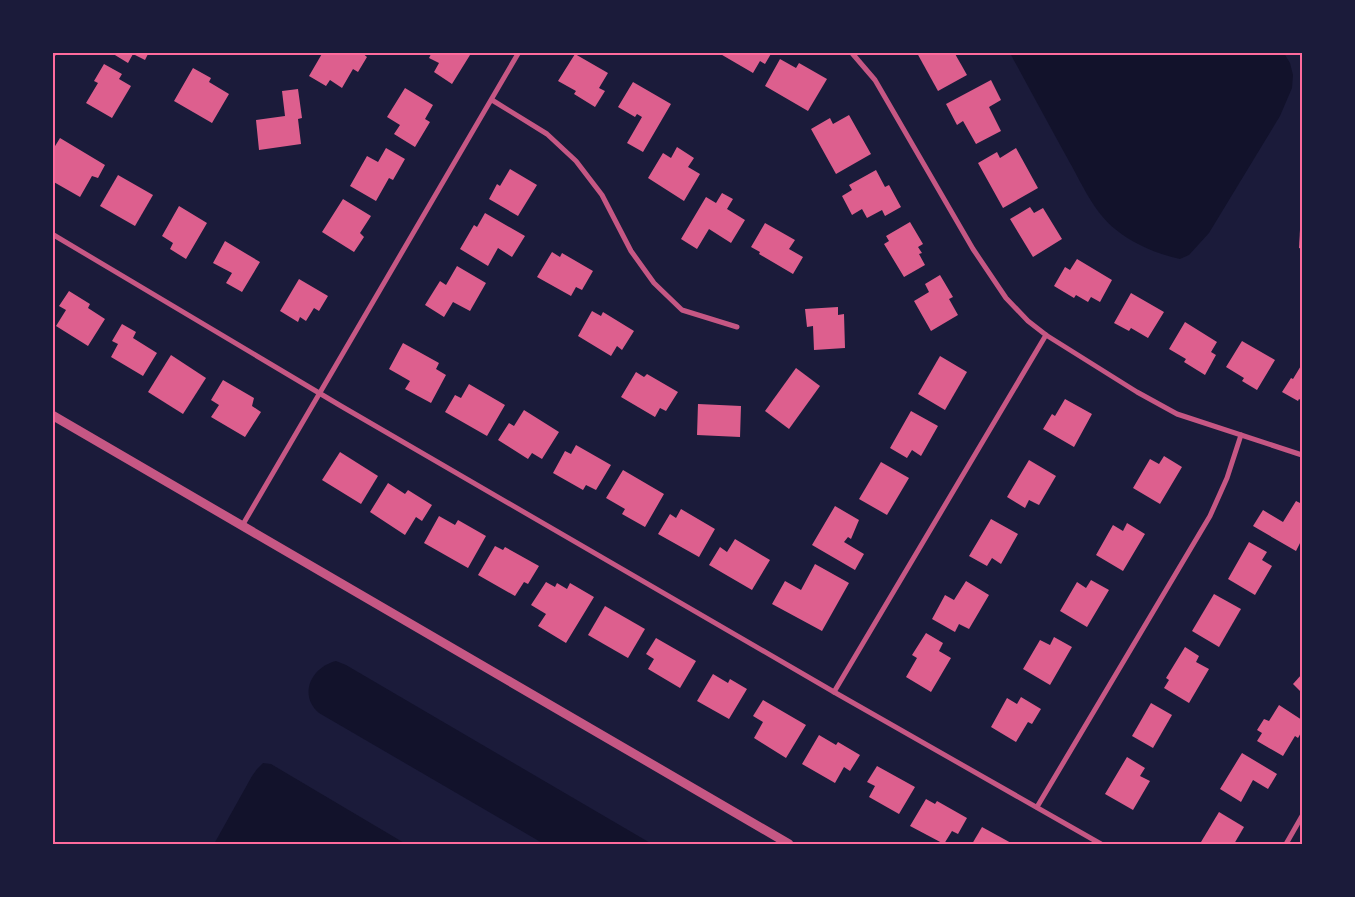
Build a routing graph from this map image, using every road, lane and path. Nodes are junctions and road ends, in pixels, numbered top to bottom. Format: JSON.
{"nodes":[{"id":1,"x":55,"y":52,"type":"edge"},
{"id":2,"x":519,"y":52,"type":"edge"},
{"id":3,"x":851,"y":52,"type":"edge"},
{"id":4,"x":52,"y":56,"type":"edge"},
{"id":5,"x":492,"y":100,"type":"junction"},
{"id":6,"x":52,"y":234,"type":"edge"},
{"id":7,"x":737,"y":327,"type":"dead end"},
{"id":8,"x":1046,"y":335,"type":"junction"},
{"id":9,"x":319,"y":392,"type":"junction"},
{"id":10,"x":52,"y":416,"type":"edge"},
{"id":11,"x":1241,"y":435,"type":"junction"},
{"id":12,"x":1302,"y":455,"type":"edge"},
{"id":13,"x":242,"y":526,"type":"junction"},
{"id":14,"x":834,"y":692,"type":"junction"},
{"id":15,"x":1037,"y":807,"type":"junction"},
{"id":16,"x":1302,"y":816,"type":"edge"},
{"id":17,"x":789,"y":844,"type":"edge"},
{"id":18,"x":1101,"y":844,"type":"edge"},
{"id":19,"x":1286,"y":844,"type":"edge"}],
"edges":[{"from":1,"to":4,"type":"street"},
{"from":2,"to":5,"type":"street"},
{"from":3,"to":8,"type":"street"},
{"from":5,"to":7,"type":"street"},
{"from":5,"to":9,"type":"street"},
{"from":6,"to":9,"type":"street"},
{"from":8,"to":11,"type":"street"},
{"from":8,"to":14,"type":"street"},
{"from":9,"to":13,"type":"street"},
{"from":9,"to":14,"type":"street"},
{"from":10,"to":13,"type":"street"},
{"from":11,"to":12,"type":"street"},
{"from":11,"to":15,"type":"street"},
{"from":13,"to":17,"type":"street"},
{"from":14,"to":15,"type":"street"},
{"from":15,"to":18,"type":"street"},
{"from":16,"to":19,"type":"street"}]}
